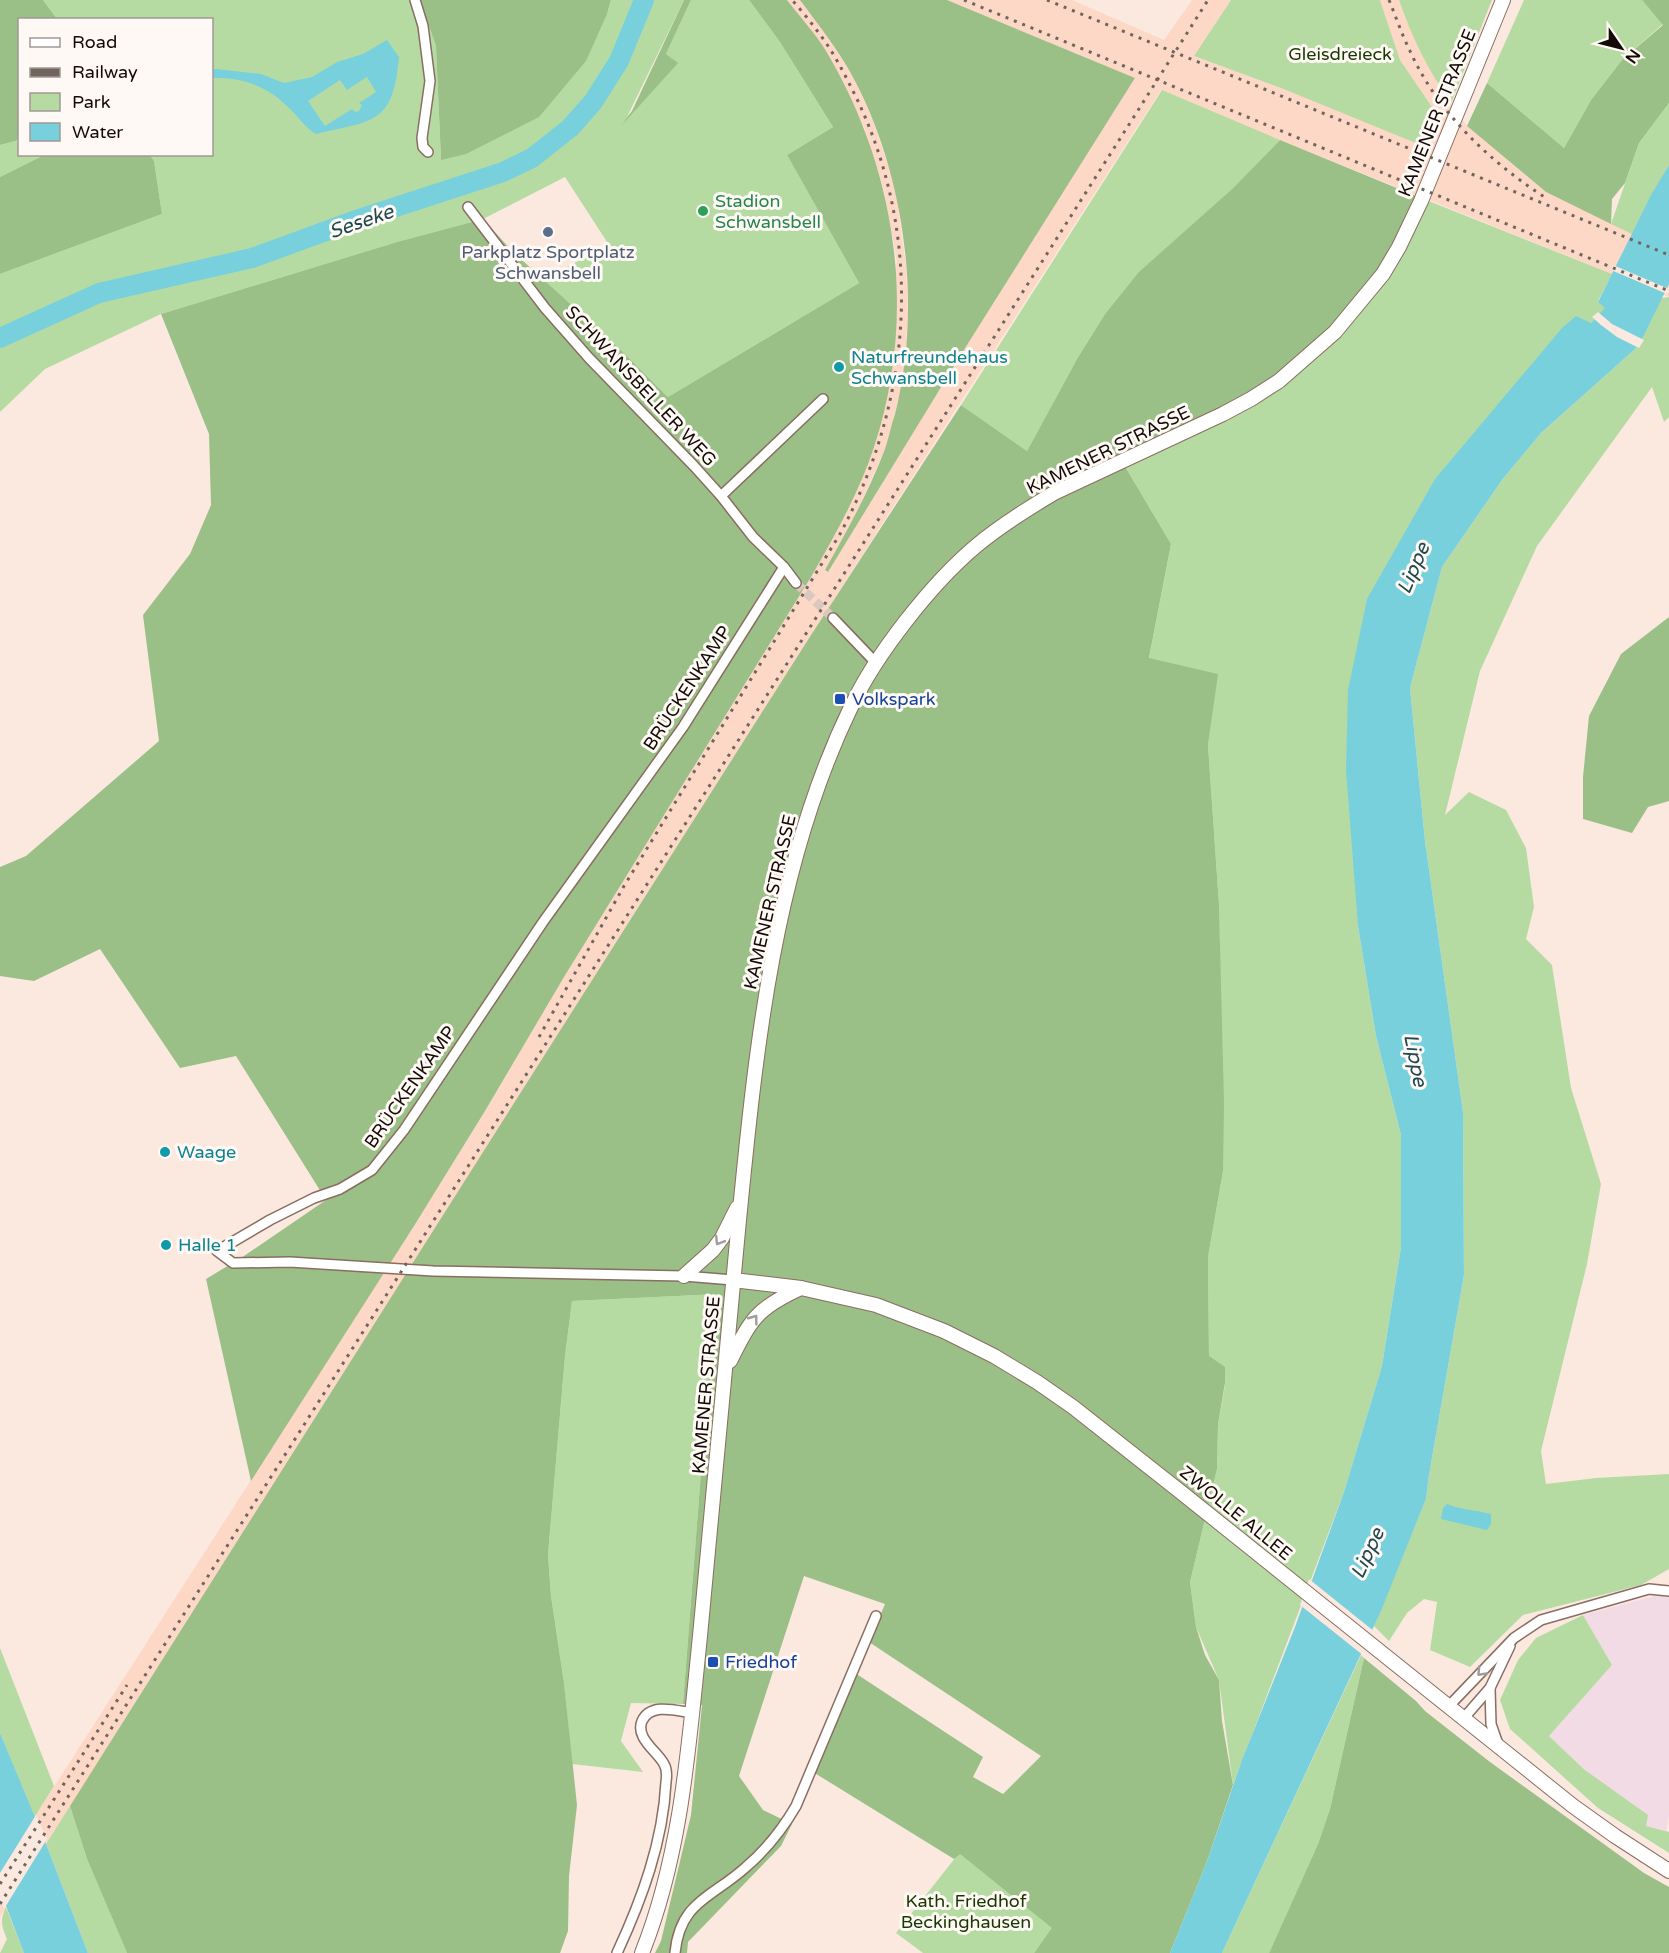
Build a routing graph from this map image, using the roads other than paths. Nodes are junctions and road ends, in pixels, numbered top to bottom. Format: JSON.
{"nodes":[{"id":1,"x":415,"y":0,"type":"edge"},
{"id":2,"x":1503,"y":0,"type":"edge"},
{"id":3,"x":428,"y":152,"type":"dead end"},
{"id":4,"x":468,"y":207,"type":"dead end"},
{"id":5,"x":823,"y":399,"type":"dead end"},
{"id":6,"x":721,"y":496,"type":"junction"},
{"id":7,"x":784,"y":567,"type":"junction"},
{"id":8,"x":796,"y":583,"type":"tunnel mouth"},
{"id":9,"x":833,"y":618,"type":"tunnel mouth"},
{"id":10,"x":876,"y":663,"type":"junction"},
{"id":11,"x":741,"y":1198,"type":"junction"},
{"id":12,"x":684,"y":1276,"type":"junction"},
{"id":13,"x":733,"y":1280,"type":"junction"},
{"id":14,"x":801,"y":1287,"type":"junction"},
{"id":15,"x":726,"y":1369,"type":"junction"},
{"id":16,"x":1669,"y":1591,"type":"edge"},
{"id":17,"x":876,"y":1616,"type":"dead end"},
{"id":18,"x":1514,"y":1638,"type":"junction"},
{"id":19,"x":1490,"y":1688,"type":"junction"},
{"id":20,"x":1448,"y":1707,"type":"junction"},
{"id":21,"x":693,"y":1713,"type":"junction"},
{"id":22,"x":1463,"y":1719,"type":"junction"},
{"id":23,"x":1498,"y":1746,"type":"junction"},
{"id":24,"x":1669,"y":1871,"type":"edge"},
{"id":25,"x":616,"y":1953,"type":"edge"},
{"id":26,"x":642,"y":1953,"type":"edge"},
{"id":27,"x":675,"y":1953,"type":"edge"}],
"edges":[{"from":1,"to":3,"type":"street"},
{"from":2,"to":10,"type":"main road","name":"KAMENER STRASSE"},
{"from":4,"to":6,"type":"street","name":"SCHWANSBELLER WEG"},
{"from":5,"to":6,"type":"street"},
{"from":6,"to":7,"type":"street","name":"SCHWANSBELLER WEG"},
{"from":7,"to":8,"type":"street","name":"SCHWANSBELLER WEG"},
{"from":7,"to":12,"type":"street","name":"BRÜCKENKAMP"},
{"from":9,"to":10,"type":"street"},
{"from":10,"to":11,"type":"main road","name":"KAMENER STRASSE"},
{"from":11,"to":12,"type":"main road","one_way":true},
{"from":11,"to":13,"type":"main road","name":"KAMENER STRASSE"},
{"from":12,"to":13,"type":"street","name":"BRÜCKENKAMP"},
{"from":13,"to":14,"type":"main road","name":"ZWOLLE ALLEE"},
{"from":13,"to":15,"type":"main road","name":"KAMENER STRASSE"},
{"from":15,"to":14,"type":"main road","one_way":true},
{"from":14,"to":20,"type":"main road","name":"ZWOLLE ALLEE"},
{"from":15,"to":21,"type":"main road","name":"KAMENER STRASSE"},
{"from":16,"to":18,"type":"street"},
{"from":17,"to":27,"type":"street"},
{"from":18,"to":19,"type":"street"},
{"from":18,"to":20,"type":"street","one_way":true},
{"from":19,"to":22,"type":"street"},
{"from":19,"to":23,"type":"street"},
{"from":20,"to":22,"type":"main road","name":"ZWOLLE ALLEE"},
{"from":21,"to":25,"type":"street"},
{"from":21,"to":26,"type":"main road","name":"KAMENER STRASSE"},
{"from":22,"to":23,"type":"main road","name":"ZWOLLE ALLEE"},
{"from":23,"to":24,"type":"main road","name":"ZWOLLE ALLEE"}]}
